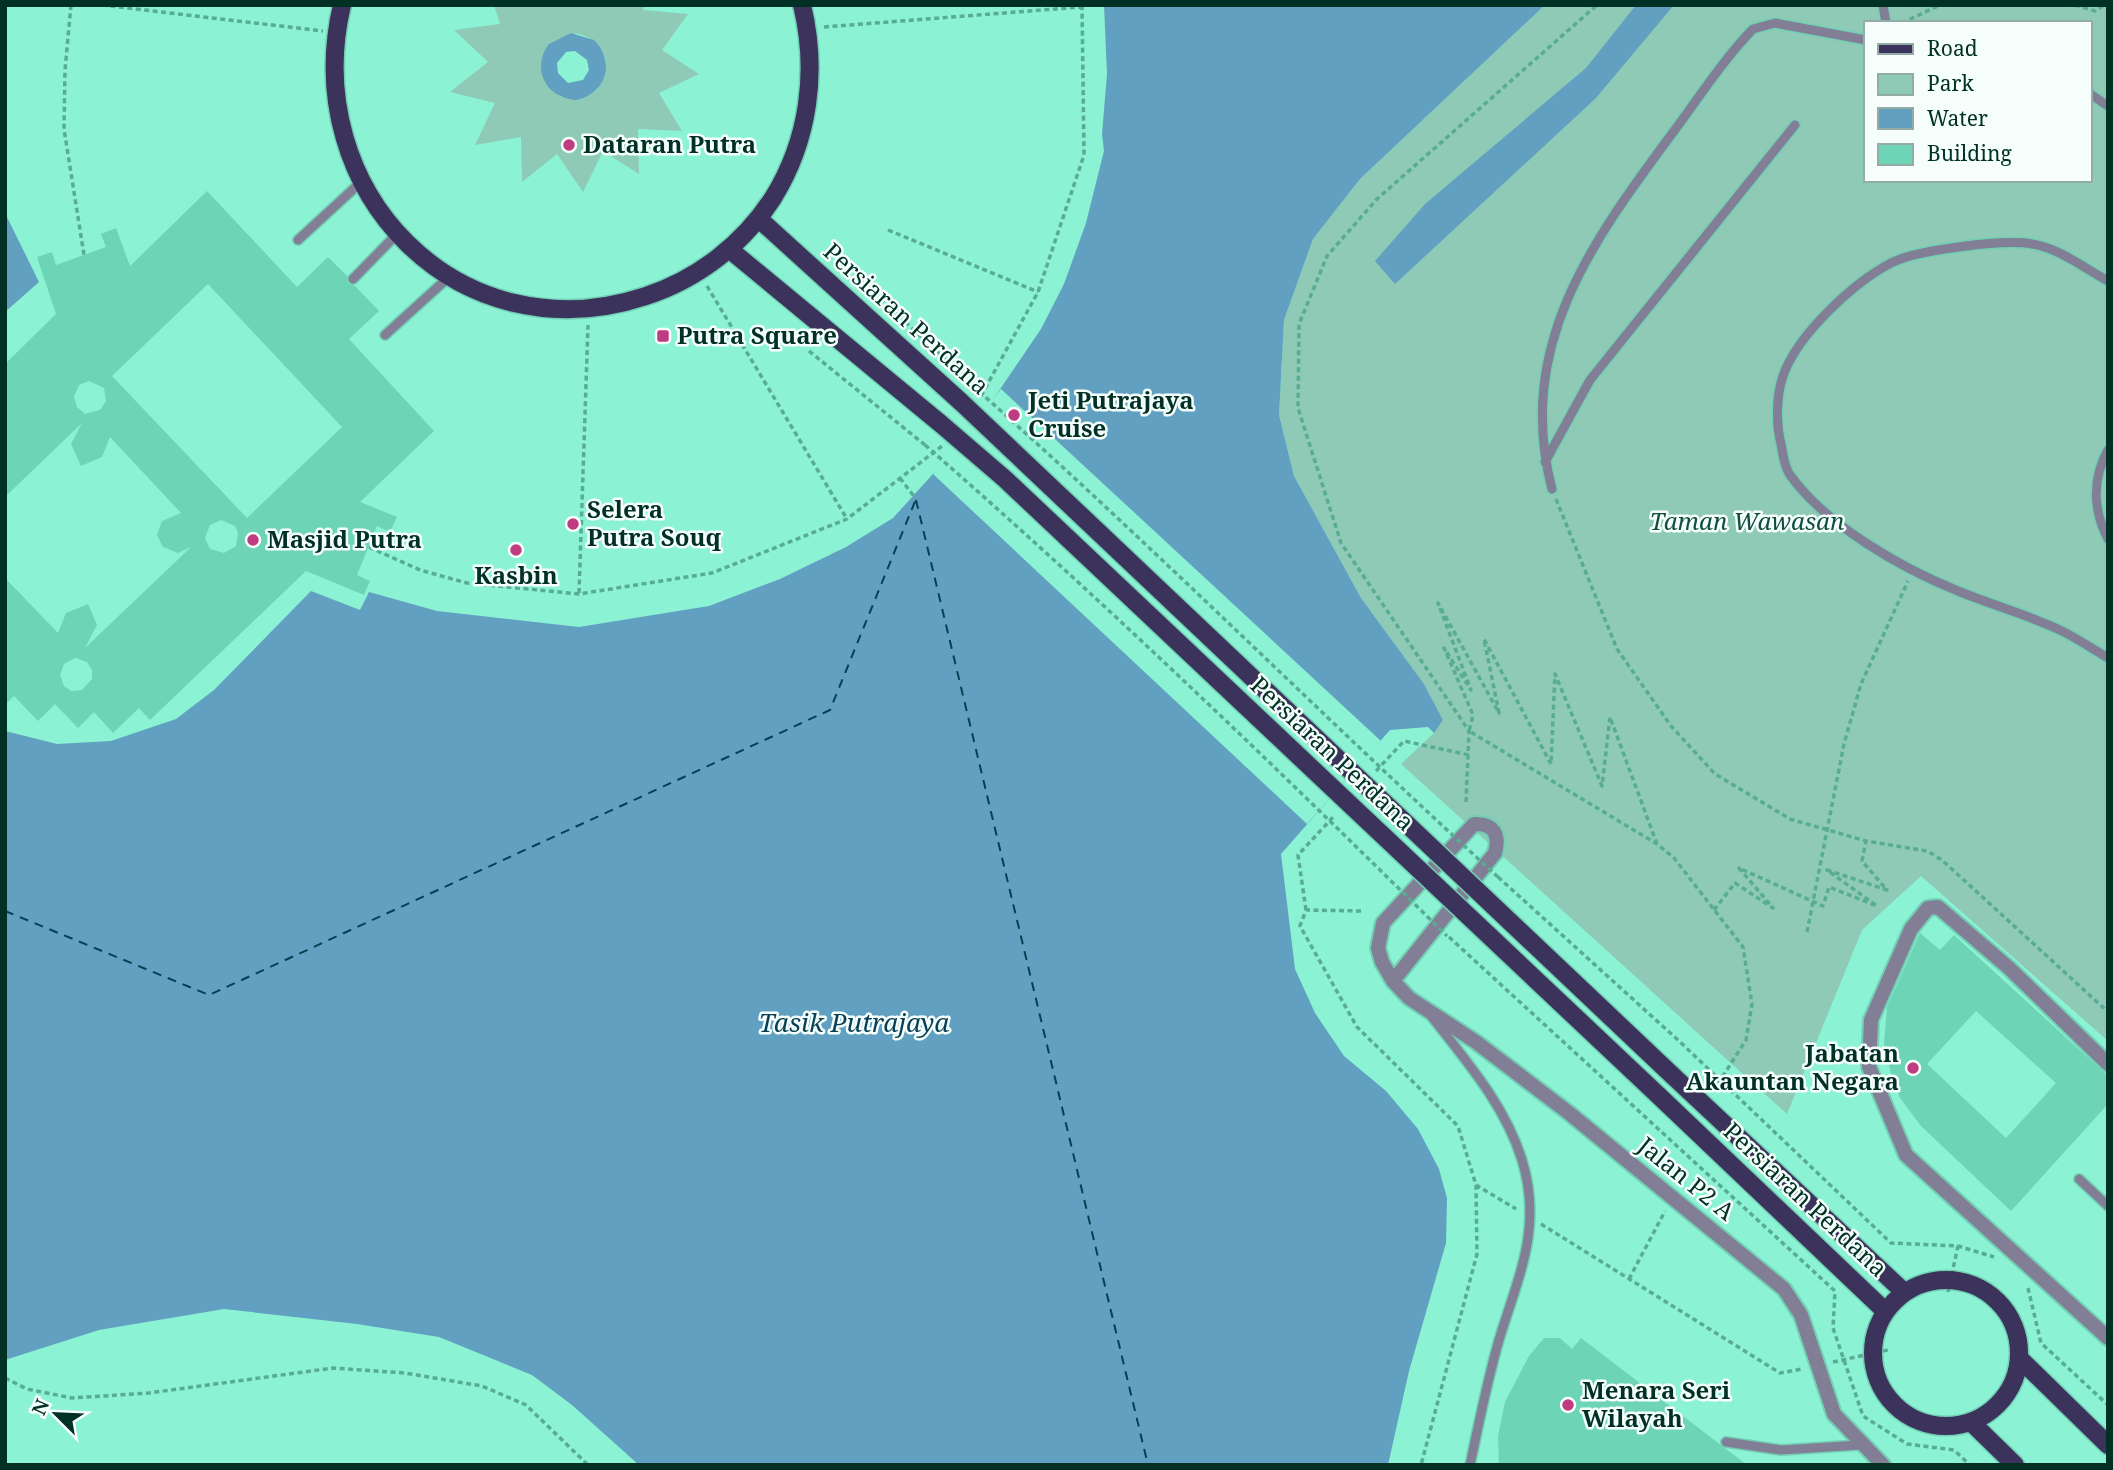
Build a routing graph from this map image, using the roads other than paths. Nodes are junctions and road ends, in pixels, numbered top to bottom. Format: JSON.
{"nodes":[{"id":1,"x":342,"y":5,"type":"edge"},
{"id":2,"x":803,"y":5,"type":"edge"},
{"id":3,"x":1864,"y":40,"type":"edge"},
{"id":4,"x":2092,"y":95,"type":"edge"},
{"id":5,"x":2108,"y":106,"type":"edge"},
{"id":6,"x":1795,"y":125,"type":"dead end"},
{"id":7,"x":360,"y":183,"type":"junction"},
{"id":8,"x":759,"y":219,"type":"junction"},
{"id":9,"x":397,"y":234,"type":"junction"},
{"id":10,"x":298,"y":240,"type":"dead end"},
{"id":11,"x":729,"y":249,"type":"junction"},
{"id":12,"x":450,"y":276,"type":"junction"},
{"id":13,"x":353,"y":279,"type":"dead end"},
{"id":14,"x":2108,"y":281,"type":"edge"},
{"id":15,"x":385,"y":335,"type":"dead end"},
{"id":16,"x":2108,"y":450,"type":"edge"},
{"id":17,"x":1545,"y":462,"type":"junction"},
{"id":18,"x":1552,"y":489,"type":"road end"},
{"id":19,"x":2108,"y":539,"type":"edge"},
{"id":20,"x":2108,"y":658,"type":"edge"},
{"id":21,"x":1393,"y":981,"type":"junction"},
{"id":22,"x":1428,"y":1013,"type":"junction"},
{"id":23,"x":2108,"y":1064,"type":"edge"},
{"id":24,"x":2079,"y":1179,"type":"dead end"},
{"id":25,"x":2108,"y":1206,"type":"edge"},
{"id":26,"x":1904,"y":1292,"type":"junction"},
{"id":27,"x":1885,"y":1311,"type":"junction"},
{"id":28,"x":2108,"y":1338,"type":"edge"},
{"id":29,"x":2019,"y":1358,"type":"junction"},
{"id":30,"x":1971,"y":1422,"type":"junction"},
{"id":31,"x":1726,"y":1442,"type":"dead end"},
{"id":32,"x":1860,"y":1445,"type":"junction"},
{"id":33,"x":2108,"y":1445,"type":"edge"},
{"id":34,"x":1470,"y":1465,"type":"edge"},
{"id":35,"x":1883,"y":1465,"type":"edge"},
{"id":36,"x":2015,"y":1465,"type":"edge"}],
"edges":[{"from":1,"to":7,"type":"main road"},
{"from":2,"to":8,"type":"main road"},
{"from":3,"to":17,"type":"lane"},
{"from":4,"to":5,"type":"lane"},
{"from":6,"to":17,"type":"lane"},
{"from":7,"to":9,"type":"main road"},
{"from":7,"to":10,"type":"lane"},
{"from":8,"to":11,"type":"main road"},
{"from":8,"to":26,"type":"main road","name":"Persiaran Perdana","bridge":true},
{"from":9,"to":12,"type":"main road"},
{"from":9,"to":13,"type":"lane"},
{"from":11,"to":12,"type":"main road"},
{"from":11,"to":27,"type":"main road","name":"Persiaran Perdana","bridge":true},
{"from":12,"to":15,"type":"lane"},
{"from":14,"to":20,"type":"lane"},
{"from":16,"to":19,"type":"lane"},
{"from":17,"to":18,"type":"lane"},
{"from":21,"to":21,"type":"street","name":"Jalan P2 A"},
{"from":21,"to":22,"type":"street","name":"Jalan P2 A"},
{"from":22,"to":32,"type":"street","name":"Jalan P2 A"},
{"from":22,"to":34,"type":"lane"},
{"from":23,"to":28,"type":"street"},
{"from":24,"to":25,"type":"lane"},
{"from":26,"to":27,"type":"main road"},
{"from":26,"to":29,"type":"main road"},
{"from":27,"to":30,"type":"main road"},
{"from":29,"to":30,"type":"main road"},
{"from":29,"to":33,"type":"main road"},
{"from":30,"to":36,"type":"main road"},
{"from":31,"to":32,"type":"lane"},
{"from":32,"to":35,"type":"street","name":"Jalan P2 A"}]}
